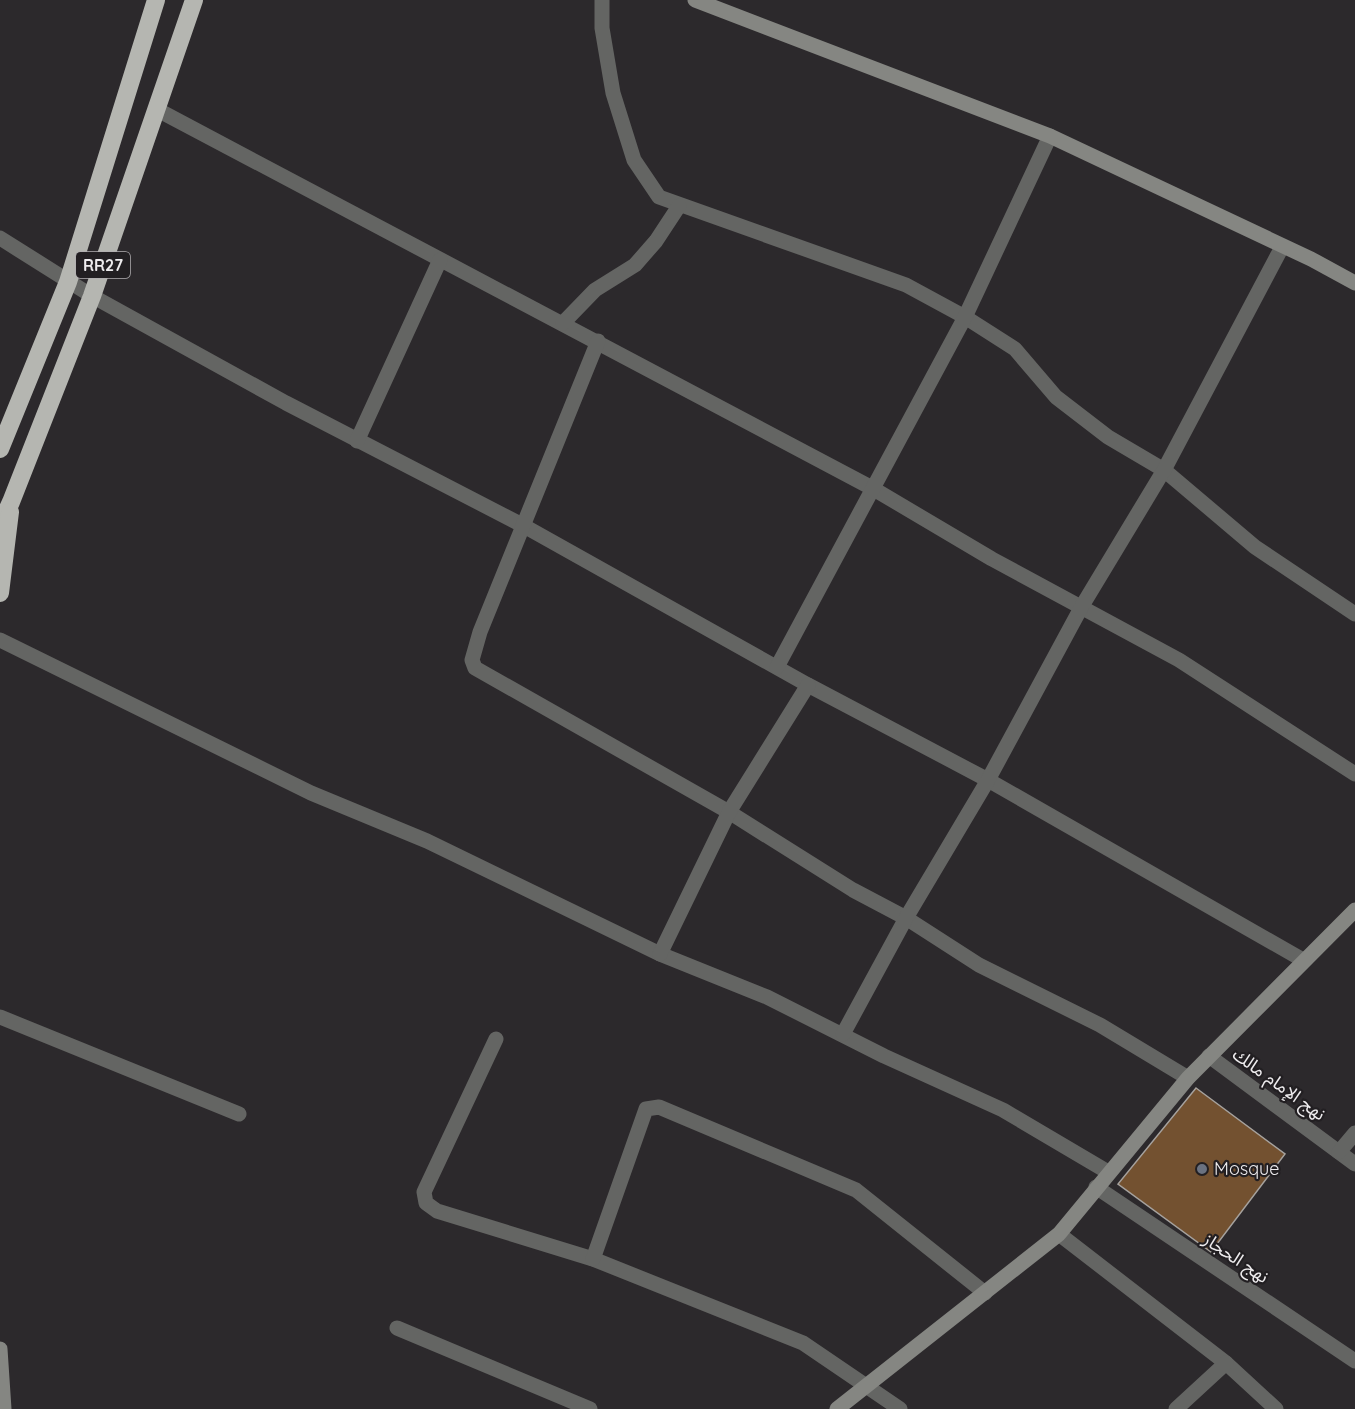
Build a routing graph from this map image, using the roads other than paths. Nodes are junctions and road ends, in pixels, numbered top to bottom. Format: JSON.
{"nodes":[{"id":1,"x":156,"y":0,"type":"edge"},
{"id":2,"x":194,"y":0,"type":"edge"},
{"id":3,"x":602,"y":0,"type":"edge"},
{"id":4,"x":695,"y":0,"type":"edge"},
{"id":5,"x":156,"y":109,"type":"junction"},
{"id":6,"x":1050,"y":136,"type":"junction"},
{"id":7,"x":679,"y":206,"type":"junction"},
{"id":8,"x":0,"y":238,"type":"edge"},
{"id":9,"x":1282,"y":247,"type":"junction"},
{"id":10,"x":440,"y":260,"type":"junction"},
{"id":11,"x":68,"y":282,"type":"junction"},
{"id":12,"x":1355,"y":283,"type":"edge"},
{"id":13,"x":92,"y":296,"type":"junction"},
{"id":14,"x":965,"y":317,"type":"junction"},
{"id":15,"x":563,"y":322,"type":"junction"},
{"id":16,"x":598,"y":341,"type":"junction"},
{"id":17,"x":357,"y":441,"type":"junction"},
{"id":18,"x":0,"y":449,"type":"edge"},
{"id":19,"x":1164,"y":470,"type":"junction"},
{"id":20,"x":872,"y":488,"type":"junction"},
{"id":21,"x":11,"y":502,"type":"junction"},
{"id":22,"x":0,"y":525,"type":"edge"},
{"id":23,"x":524,"y":526,"type":"junction"},
{"id":24,"x":0,"y":593,"type":"edge"},
{"id":25,"x":1082,"y":606,"type":"junction"},
{"id":26,"x":1353,"y":609,"type":"edge"},
{"id":27,"x":0,"y":640,"type":"edge"},
{"id":28,"x":777,"y":668,"type":"junction"},
{"id":29,"x":808,"y":685,"type":"junction"},
{"id":30,"x":1355,"y":774,"type":"edge"},
{"id":31,"x":988,"y":780,"type":"junction"},
{"id":32,"x":729,"y":812,"type":"junction"},
{"id":33,"x":1355,"y":910,"type":"edge"},
{"id":34,"x":906,"y":918,"type":"junction"},
{"id":35,"x":660,"y":954,"type":"junction"},
{"id":36,"x":1303,"y":960,"type":"junction"},
{"id":37,"x":0,"y":1017,"type":"edge"},
{"id":38,"x":843,"y":1034,"type":"junction"},
{"id":39,"x":496,"y":1039,"type":"dead end"},
{"id":40,"x":1209,"y":1056,"type":"junction"},
{"id":41,"x":1188,"y":1078,"type":"junction"},
{"id":42,"x":239,"y":1114,"type":"dead end"},
{"id":43,"x":1355,"y":1133,"type":"edge"},
{"id":44,"x":1339,"y":1152,"type":"junction"},
{"id":45,"x":1355,"y":1164,"type":"edge"},
{"id":46,"x":1108,"y":1172,"type":"junction"},
{"id":47,"x":1096,"y":1187,"type":"junction"},
{"id":48,"x":1059,"y":1234,"type":"junction"},
{"id":49,"x":593,"y":1258,"type":"junction"},
{"id":50,"x":985,"y":1293,"type":"junction"},
{"id":51,"x":397,"y":1328,"type":"dead end"},
{"id":52,"x":0,"y":1349,"type":"edge"},
{"id":53,"x":1355,"y":1360,"type":"edge"},
{"id":54,"x":1226,"y":1364,"type":"junction"},
{"id":55,"x":866,"y":1386,"type":"junction"},
{"id":56,"x":4,"y":1409,"type":"edge"},
{"id":57,"x":590,"y":1409,"type":"edge"},
{"id":58,"x":837,"y":1409,"type":"edge"},
{"id":59,"x":900,"y":1409,"type":"edge"},
{"id":60,"x":1176,"y":1409,"type":"edge"},
{"id":61,"x":1276,"y":1409,"type":"edge"}],
"edges":[{"from":1,"to":11,"type":"highway","number":"RR27"},
{"from":2,"to":5,"type":"highway","number":"RR27"},
{"from":3,"to":7,"type":"street"},
{"from":4,"to":6,"type":"street"},
{"from":5,"to":10,"type":"street"},
{"from":5,"to":13,"type":"highway","number":"RR27"},
{"from":6,"to":9,"type":"street"},
{"from":6,"to":14,"type":"street"},
{"from":7,"to":14,"type":"street"},
{"from":7,"to":15,"type":"street"},
{"from":8,"to":11,"type":"street"},
{"from":9,"to":12,"type":"street"},
{"from":9,"to":19,"type":"street"},
{"from":10,"to":15,"type":"street"},
{"from":10,"to":17,"type":"street"},
{"from":11,"to":13,"type":"street"},
{"from":11,"to":18,"type":"highway","number":"RR27"},
{"from":13,"to":17,"type":"street"},
{"from":13,"to":21,"type":"highway","number":"RR27"},
{"from":14,"to":19,"type":"street"},
{"from":14,"to":20,"type":"street"},
{"from":15,"to":16,"type":"street"},
{"from":16,"to":20,"type":"street"},
{"from":16,"to":23,"type":"street"},
{"from":17,"to":23,"type":"street"},
{"from":19,"to":25,"type":"street"},
{"from":19,"to":26,"type":"street"},
{"from":20,"to":25,"type":"street"},
{"from":20,"to":28,"type":"street"},
{"from":21,"to":22,"type":"highway","number":"RR27"},
{"from":21,"to":24,"type":"highway"},
{"from":23,"to":28,"type":"street"},
{"from":23,"to":32,"type":"street"},
{"from":25,"to":30,"type":"street"},
{"from":25,"to":31,"type":"street"},
{"from":27,"to":35,"type":"street"},
{"from":28,"to":29,"type":"street"},
{"from":29,"to":31,"type":"street"},
{"from":29,"to":32,"type":"street"},
{"from":31,"to":34,"type":"street"},
{"from":31,"to":36,"type":"street"},
{"from":32,"to":34,"type":"street"},
{"from":32,"to":35,"type":"street"},
{"from":33,"to":36,"type":"street"},
{"from":34,"to":38,"type":"street"},
{"from":34,"to":41,"type":"street"},
{"from":35,"to":38,"type":"street"},
{"from":36,"to":40,"type":"street"},
{"from":37,"to":42,"type":"street"},
{"from":38,"to":46,"type":"street"},
{"from":39,"to":49,"type":"street"},
{"from":40,"to":41,"type":"street"},
{"from":40,"to":44,"type":"street","name":"نهج الإمام مالك"},
{"from":41,"to":46,"type":"street"},
{"from":43,"to":44,"type":"street"},
{"from":44,"to":45,"type":"street","name":"نهج الإمام مالك"},
{"from":46,"to":47,"type":"street"},
{"from":47,"to":48,"type":"street"},
{"from":47,"to":53,"type":"street","name":"نهج الحجاز"},
{"from":48,"to":50,"type":"street"},
{"from":48,"to":54,"type":"street"},
{"from":49,"to":50,"type":"street"},
{"from":49,"to":55,"type":"street"},
{"from":50,"to":55,"type":"street"},
{"from":51,"to":57,"type":"street"},
{"from":52,"to":56,"type":"street"},
{"from":54,"to":60,"type":"street"},
{"from":54,"to":61,"type":"street"},
{"from":55,"to":58,"type":"street"},
{"from":55,"to":59,"type":"street"}]}
